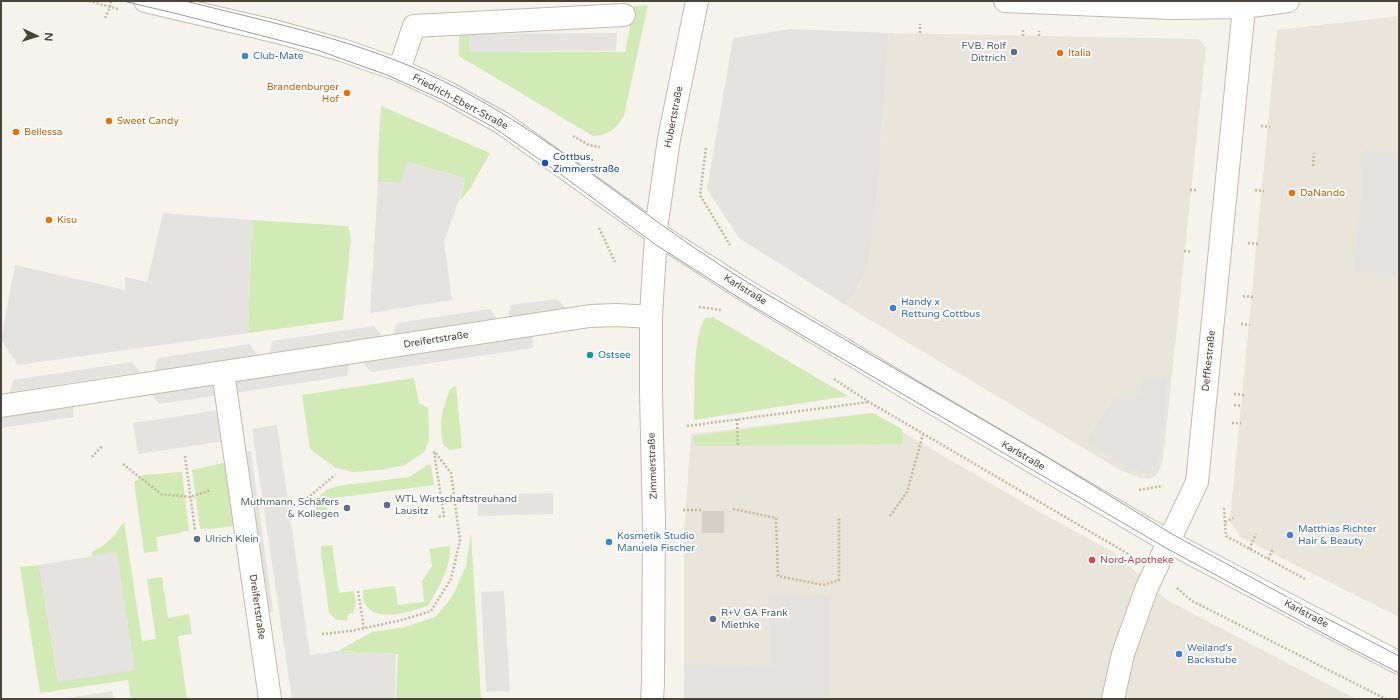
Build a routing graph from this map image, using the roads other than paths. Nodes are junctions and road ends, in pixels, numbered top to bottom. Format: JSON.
{"nodes":[{"id":1,"x":145,"y":1,"type":"edge"},
{"id":2,"x":697,"y":1,"type":"edge"},
{"id":3,"x":1005,"y":1,"type":"edge"},
{"id":4,"x":1287,"y":1,"type":"edge"},
{"id":5,"x":1175,"y":3,"type":"edge"},
{"id":6,"x":1244,"y":7,"type":"junction"},
{"id":7,"x":624,"y":15,"type":"dead end"},
{"id":8,"x":399,"y":70,"type":"junction"},
{"id":9,"x":656,"y":233,"type":"junction"},
{"id":10,"x":651,"y":317,"type":"junction"},
{"id":11,"x":223,"y":372,"type":"junction"},
{"id":12,"x":1,"y":406,"type":"edge"},
{"id":13,"x":1169,"y":542,"type":"junction"},
{"id":14,"x":1399,"y":663,"type":"edge"},
{"id":15,"x":270,"y":699,"type":"edge"},
{"id":16,"x":652,"y":699,"type":"edge"},
{"id":17,"x":1113,"y":699,"type":"edge"}],
"edges":[{"from":1,"to":8,"type":"street","name":"Friedrich-Ebert-Straße"},
{"from":2,"to":9,"type":"street","name":"Hubertstraße"},
{"from":3,"to":5,"type":"street"},
{"from":4,"to":6,"type":"street"},
{"from":5,"to":6,"type":"street"},
{"from":6,"to":13,"type":"street","name":"Deffkestraße"},
{"from":7,"to":8,"type":"street"},
{"from":8,"to":9,"type":"street","name":"Friedrich-Ebert-Straße"},
{"from":9,"to":10,"type":"street","name":"Zimmerstraße"},
{"from":9,"to":13,"type":"street","name":"Karlstraße"},
{"from":10,"to":11,"type":"street","name":"Dreifertstraße"},
{"from":10,"to":16,"type":"street","name":"Zimmerstraße"},
{"from":11,"to":12,"type":"street","name":"Dreifertstraße"},
{"from":11,"to":15,"type":"street","name":"Dreifertstraße"},
{"from":13,"to":14,"type":"street","name":"Karlstraße"},
{"from":13,"to":17,"type":"street","name":"Deffkestraße"}]}
